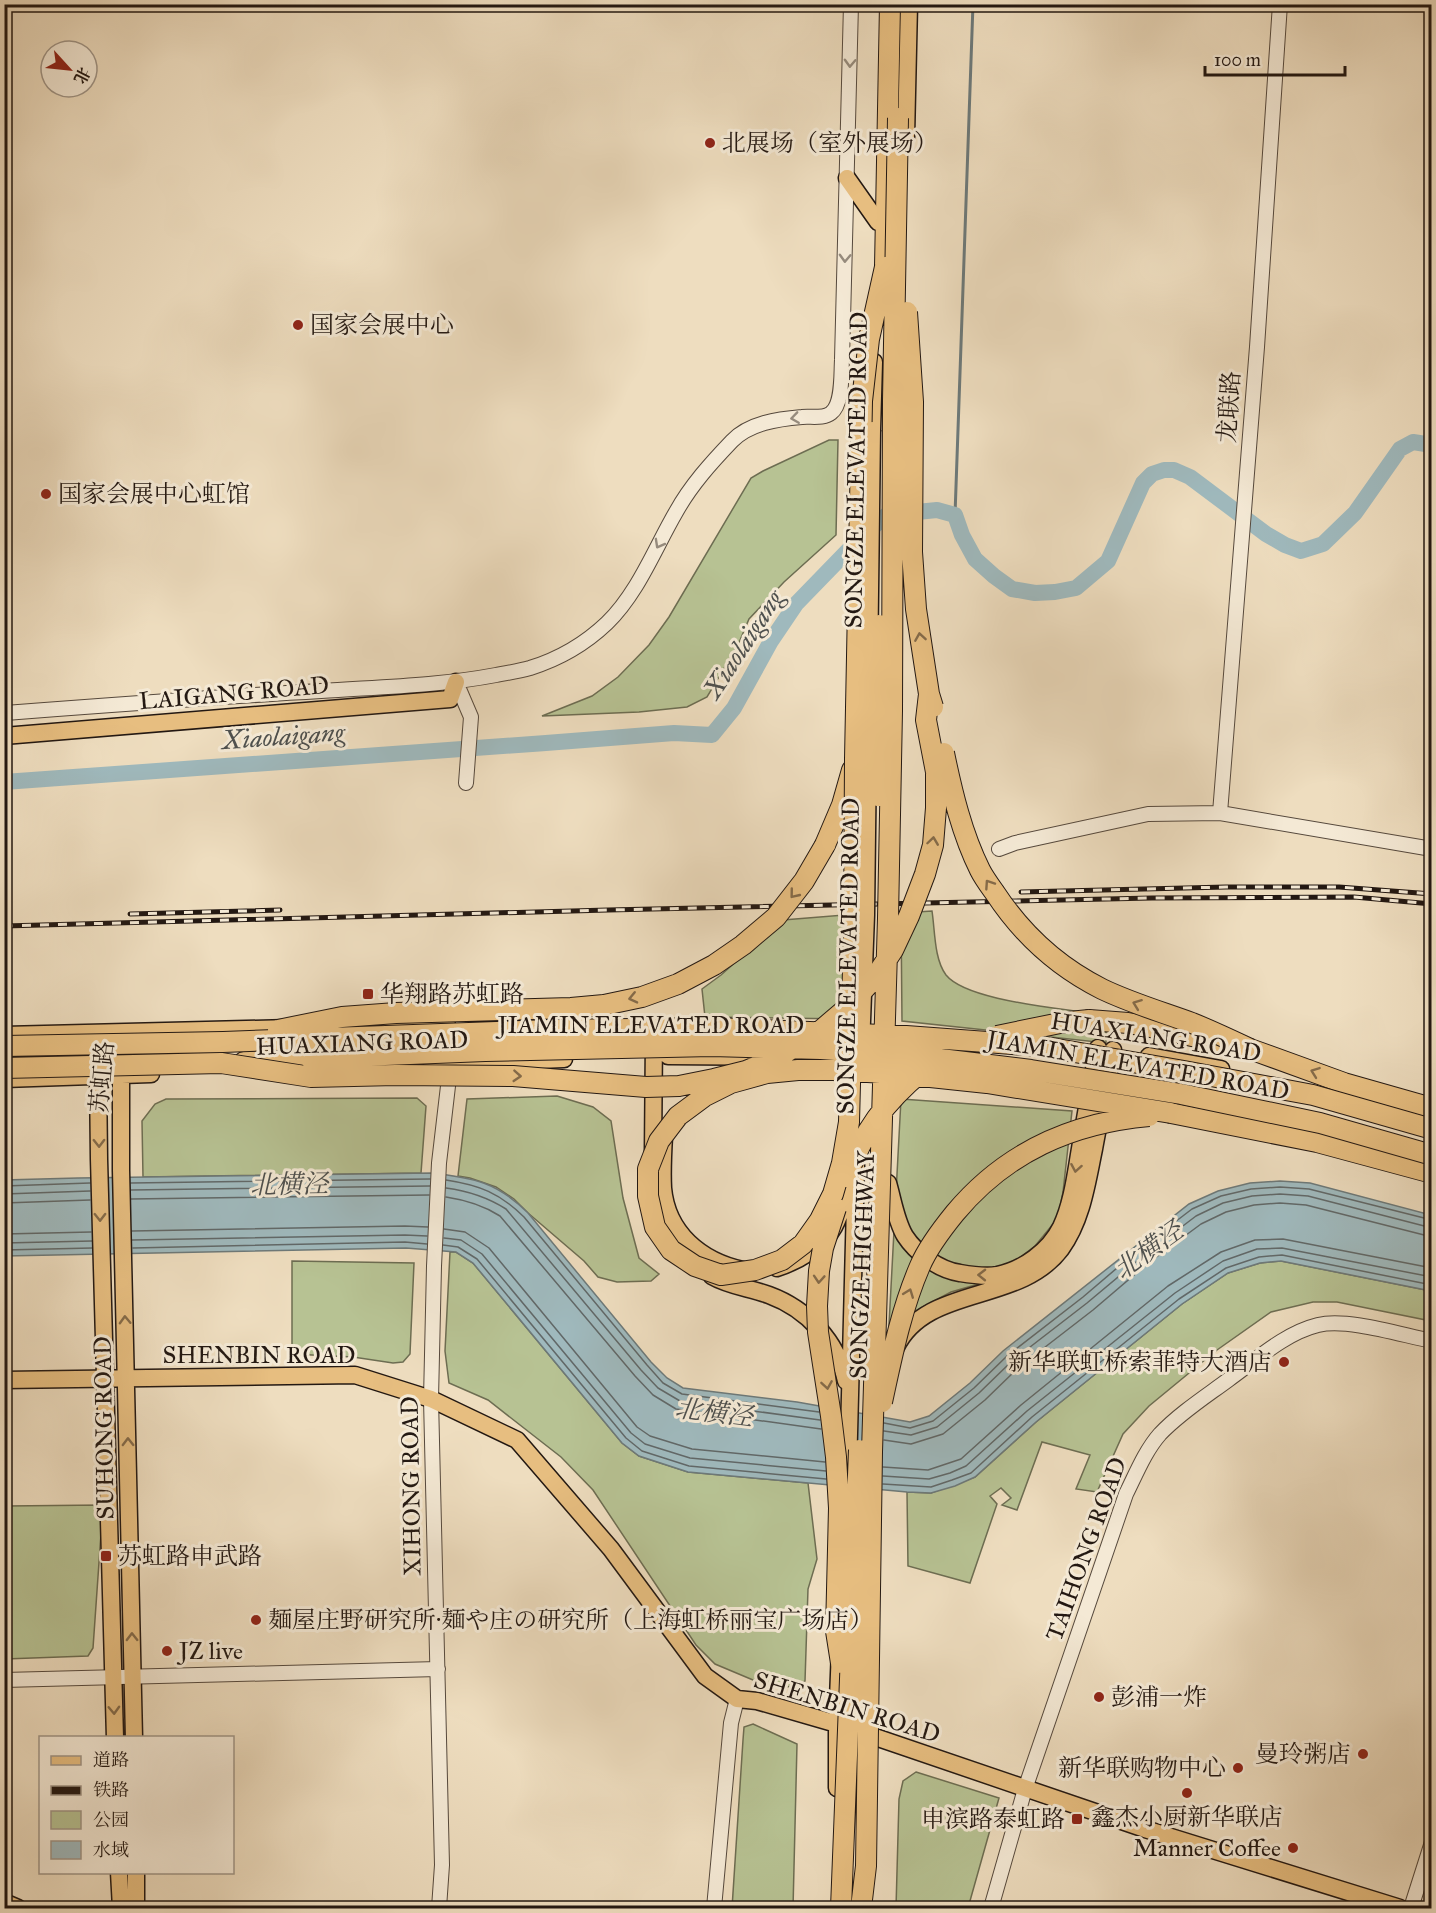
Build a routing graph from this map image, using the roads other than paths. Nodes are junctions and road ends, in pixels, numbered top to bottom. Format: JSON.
{"nodes":[{"id":1,"x":851,"y":4,"type":"edge"},
{"id":2,"x":880,"y":4,"type":"edge"},
{"id":3,"x":890,"y":4,"type":"edge"},
{"id":4,"x":901,"y":4,"type":"edge"},
{"id":5,"x":909,"y":4,"type":"edge"},
{"id":6,"x":1280,"y":4,"type":"edge"},
{"id":7,"x":898,"y":118,"type":"junction"},
{"id":8,"x":847,"y":178,"type":"junction"},
{"id":9,"x":878,"y":222,"type":"junction"},
{"id":10,"x":885,"y":267,"type":"junction"},
{"id":11,"x":456,"y":682,"type":"junction"},
{"id":12,"x":929,"y":694,"type":"junction"},
{"id":13,"x":4,"y":713,"type":"edge"},
{"id":14,"x":4,"y":736,"type":"edge"},
{"id":15,"x":855,"y":759,"type":"junction"},
{"id":16,"x":466,"y":783,"type":"dead end"},
{"id":17,"x":1220,"y":813,"type":"junction"},
{"id":18,"x":999,"y":849,"type":"dead end"},
{"id":19,"x":1431,"y":849,"type":"edge"},
{"id":20,"x":660,"y":1025,"type":"junction"},
{"id":21,"x":130,"y":1032,"type":"junction"},
{"id":22,"x":4,"y":1035,"type":"edge"},
{"id":23,"x":223,"y":1042,"type":"junction"},
{"id":24,"x":4,"y":1046,"type":"edge"},
{"id":25,"x":1106,"y":1049,"type":"junction"},
{"id":26,"x":1251,"y":1049,"type":"junction"},
{"id":27,"x":659,"y":1056,"type":"junction"},
{"id":28,"x":221,"y":1063,"type":"junction"},
{"id":29,"x":451,"y":1064,"type":"junction"},
{"id":30,"x":4,"y":1068,"type":"edge"},
{"id":31,"x":121,"y":1075,"type":"junction"},
{"id":32,"x":98,"y":1076,"type":"junction"},
{"id":33,"x":4,"y":1079,"type":"edge"},
{"id":34,"x":1098,"y":1088,"type":"junction"},
{"id":35,"x":1431,"y":1108,"type":"edge"},
{"id":36,"x":1171,"y":1113,"type":"junction"},
{"id":37,"x":1431,"y":1120,"type":"edge"},
{"id":38,"x":1431,"y":1128,"type":"edge"},
{"id":39,"x":1431,"y":1155,"type":"edge"},
{"id":40,"x":1431,"y":1161,"type":"edge"},
{"id":41,"x":856,"y":1166,"type":"junction"},
{"id":42,"x":1431,"y":1173,"type":"edge"},
{"id":43,"x":888,"y":1183,"type":"junction"},
{"id":44,"x":676,"y":1238,"type":"junction"},
{"id":45,"x":124,"y":1262,"type":"joint"},
{"id":46,"x":101,"y":1264,"type":"joint"},
{"id":47,"x":1431,"y":1341,"type":"edge"},
{"id":48,"x":882,"y":1375,"type":"junction"},
{"id":49,"x":104,"y":1379,"type":"junction"},
{"id":50,"x":127,"y":1379,"type":"junction"},
{"id":51,"x":4,"y":1380,"type":"edge"},
{"id":52,"x":431,"y":1400,"type":"junction"},
{"id":53,"x":851,"y":1402,"type":"junction"},
{"id":54,"x":872,"y":1452,"type":"junction"},
{"id":55,"x":438,"y":1669,"type":"junction"},
{"id":56,"x":113,"y":1677,"type":"junction"},
{"id":57,"x":133,"y":1677,"type":"junction"},
{"id":58,"x":4,"y":1680,"type":"edge"},
{"id":59,"x":737,"y":1698,"type":"junction"},
{"id":60,"x":848,"y":1704,"type":"junction"},
{"id":61,"x":837,"y":1724,"type":"junction"},
{"id":62,"x":115,"y":1736,"type":"edge"},
{"id":63,"x":134,"y":1736,"type":"edge"},
{"id":64,"x":873,"y":1736,"type":"junction"},
{"id":65,"x":1025,"y":1789,"type":"junction"},
{"id":66,"x":1431,"y":1842,"type":"edge"},
{"id":67,"x":119,"y":1874,"type":"edge"},
{"id":68,"x":136,"y":1874,"type":"edge"},
{"id":69,"x":4,"y":1902,"type":"edge"},
{"id":70,"x":18,"y":1908,"type":"edge"},
{"id":71,"x":121,"y":1908,"type":"edge"},
{"id":72,"x":136,"y":1908,"type":"edge"},
{"id":73,"x":439,"y":1908,"type":"edge"},
{"id":74,"x":714,"y":1908,"type":"edge"},
{"id":75,"x":833,"y":1908,"type":"edge"},
{"id":76,"x":841,"y":1908,"type":"edge"},
{"id":77,"x":862,"y":1908,"type":"edge"},
{"id":78,"x":991,"y":1908,"type":"edge"},
{"id":79,"x":1400,"y":1908,"type":"edge"},
{"id":80,"x":1411,"y":1908,"type":"edge"}],
"edges":[{"from":1,"to":8,"type":"street","one_way":true},
{"from":2,"to":9,"type":"main road","name":"SONGZE HIGHWAY"},
{"from":3,"to":10,"type":"highway","name":"SONGZE ELEVATED ROAD"},
{"from":4,"to":7,"type":"highway","name":"SONGZE ELEVATED ROAD"},
{"from":5,"to":43,"type":"main road","name":"SONGZE HIGHWAY","bridge":true},
{"from":6,"to":17,"type":"street","name":"龙联路"},
{"from":12,"to":7,"type":"highway","one_way":true,"bridge":true},
{"from":7,"to":54,"type":"highway","name":"SONGZE ELEVATED ROAD","bridge":true},
{"from":8,"to":9,"type":"main road"},
{"from":8,"to":11,"type":"street","one_way":true},
{"from":9,"to":41,"type":"main road","name":"SONGZE HIGHWAY","bridge":true},
{"from":10,"to":15,"type":"highway","bridge":true},
{"from":10,"to":60,"type":"highway","name":"SONGZE ELEVATED ROAD","bridge":true},
{"from":11,"to":13,"type":"street"},
{"from":11,"to":14,"type":"main road","name":"LAIGANG ROAD"},
{"from":11,"to":16,"type":"street"},
{"from":26,"to":12,"type":"highway","one_way":true,"bridge":true},
{"from":28,"to":12,"type":"highway","one_way":true,"bridge":true},
{"from":15,"to":23,"type":"highway","one_way":true,"bridge":true},
{"from":15,"to":36,"type":"highway","bridge":true},
{"from":17,"to":18,"type":"street"},
{"from":17,"to":19,"type":"street"},
{"from":20,"to":21,"type":"main road","name":"HUAXIANG ROAD"},
{"from":20,"to":25,"type":"main road","name":"HUAXIANG ROAD"},
{"from":20,"to":27,"type":"main road"},
{"from":21,"to":22,"type":"main road","name":"HUAXIANG ROAD"},
{"from":21,"to":31,"type":"main road","name":"苏虹路"},
{"from":21,"to":32,"type":"main road","name":"苏虹路"},
{"from":23,"to":24,"type":"highway","name":"JIAMIN ELEVATED ROAD","bridge":true},
{"from":23,"to":38,"type":"highway","name":"JIAMIN ELEVATED ROAD","bridge":true},
{"from":25,"to":34,"type":"main road"},
{"from":25,"to":37,"type":"main road","name":"HUAXIANG ROAD"},
{"from":35,"to":26,"type":"highway","one_way":true},
{"from":26,"to":60,"type":"highway","one_way":true,"bridge":true},
{"from":27,"to":29,"type":"main road","name":"HUAXIANG ROAD"},
{"from":27,"to":34,"type":"main road","name":"HUAXIANG ROAD"},
{"from":27,"to":44,"type":"main road"},
{"from":28,"to":30,"type":"highway","name":"JIAMIN ELEVATED ROAD","bridge":true},
{"from":28,"to":39,"type":"highway","name":"JIAMIN ELEVATED ROAD","bridge":true},
{"from":29,"to":31,"type":"main road","name":"HUAXIANG ROAD"},
{"from":29,"to":52,"type":"street","name":"XIHONG ROAD"},
{"from":31,"to":32,"type":"main road","name":"HUAXIANG ROAD"},
{"from":31,"to":45,"type":"main road","name":"苏虹路"},
{"from":32,"to":33,"type":"main road","name":"HUAXIANG ROAD"},
{"from":32,"to":46,"type":"main road","name":"苏虹路","one_way":true},
{"from":34,"to":40,"type":"main road","name":"HUAXIANG ROAD"},
{"from":34,"to":43,"type":"main road","one_way":true},
{"from":34,"to":48,"type":"main road","bridge":true},
{"from":36,"to":42,"type":"highway"},
{"from":54,"to":36,"type":"highway","one_way":true,"bridge":true},
{"from":41,"to":44,"type":"main road","bridge":true},
{"from":41,"to":53,"type":"main road","name":"SONGZE HIGHWAY"},
{"from":43,"to":48,"type":"main road","name":"SONGZE HIGHWAY"},
{"from":44,"to":53,"type":"main road","bridge":true},
{"from":50,"to":45,"type":"main road","name":"SUHONG ROAD","one_way":true},
{"from":46,"to":49,"type":"main road","name":"SUHONG ROAD"},
{"from":47,"to":65,"type":"street","name":"TAIHONG ROAD"},
{"from":48,"to":64,"type":"main road","name":"SONGZE HIGHWAY","bridge":true},
{"from":49,"to":50,"type":"main road","name":"SHENBIN ROAD"},
{"from":49,"to":51,"type":"main road","name":"SHENBIN ROAD"},
{"from":49,"to":56,"type":"main road","name":"SUHONG ROAD"},
{"from":50,"to":52,"type":"main road","name":"SHENBIN ROAD"},
{"from":57,"to":50,"type":"main road","name":"SUHONG ROAD","one_way":true},
{"from":52,"to":55,"type":"street","name":"XIHONG ROAD"},
{"from":52,"to":59,"type":"main road","name":"SHENBIN ROAD"},
{"from":53,"to":61,"type":"main road","name":"SONGZE HIGHWAY"},
{"from":54,"to":77,"type":"highway","name":"SONGZE ELEVATED ROAD","bridge":true},
{"from":55,"to":57,"type":"street"},
{"from":55,"to":73,"type":"street","name":"XIHONG ROAD"},
{"from":56,"to":57,"type":"street"},
{"from":56,"to":58,"type":"street"},
{"from":56,"to":62,"type":"main road","name":"SUHONG ROAD","one_way":true},
{"from":57,"to":63,"type":"main road","name":"SUHONG ROAD"},
{"from":59,"to":61,"type":"main road","name":"SHENBIN ROAD"},
{"from":59,"to":74,"type":"street"},
{"from":60,"to":76,"type":"highway","name":"SONGZE ELEVATED ROAD","bridge":true},
{"from":61,"to":64,"type":"main road","name":"SHENBIN ROAD"},
{"from":61,"to":75,"type":"main road","name":"SONGZE HIGHWAY"},
{"from":64,"to":65,"type":"main road","name":"SHENBIN ROAD"},
{"from":64,"to":77,"type":"main road","name":"SONGZE HIGHWAY"},
{"from":65,"to":78,"type":"street","name":"TAIHONG ROAD"},
{"from":65,"to":79,"type":"main road","name":"SHENBIN ROAD"},
{"from":66,"to":80,"type":"street"},
{"from":67,"to":71,"type":"main road"},
{"from":68,"to":72,"type":"main road"},
{"from":69,"to":70,"type":"main road"}]}
